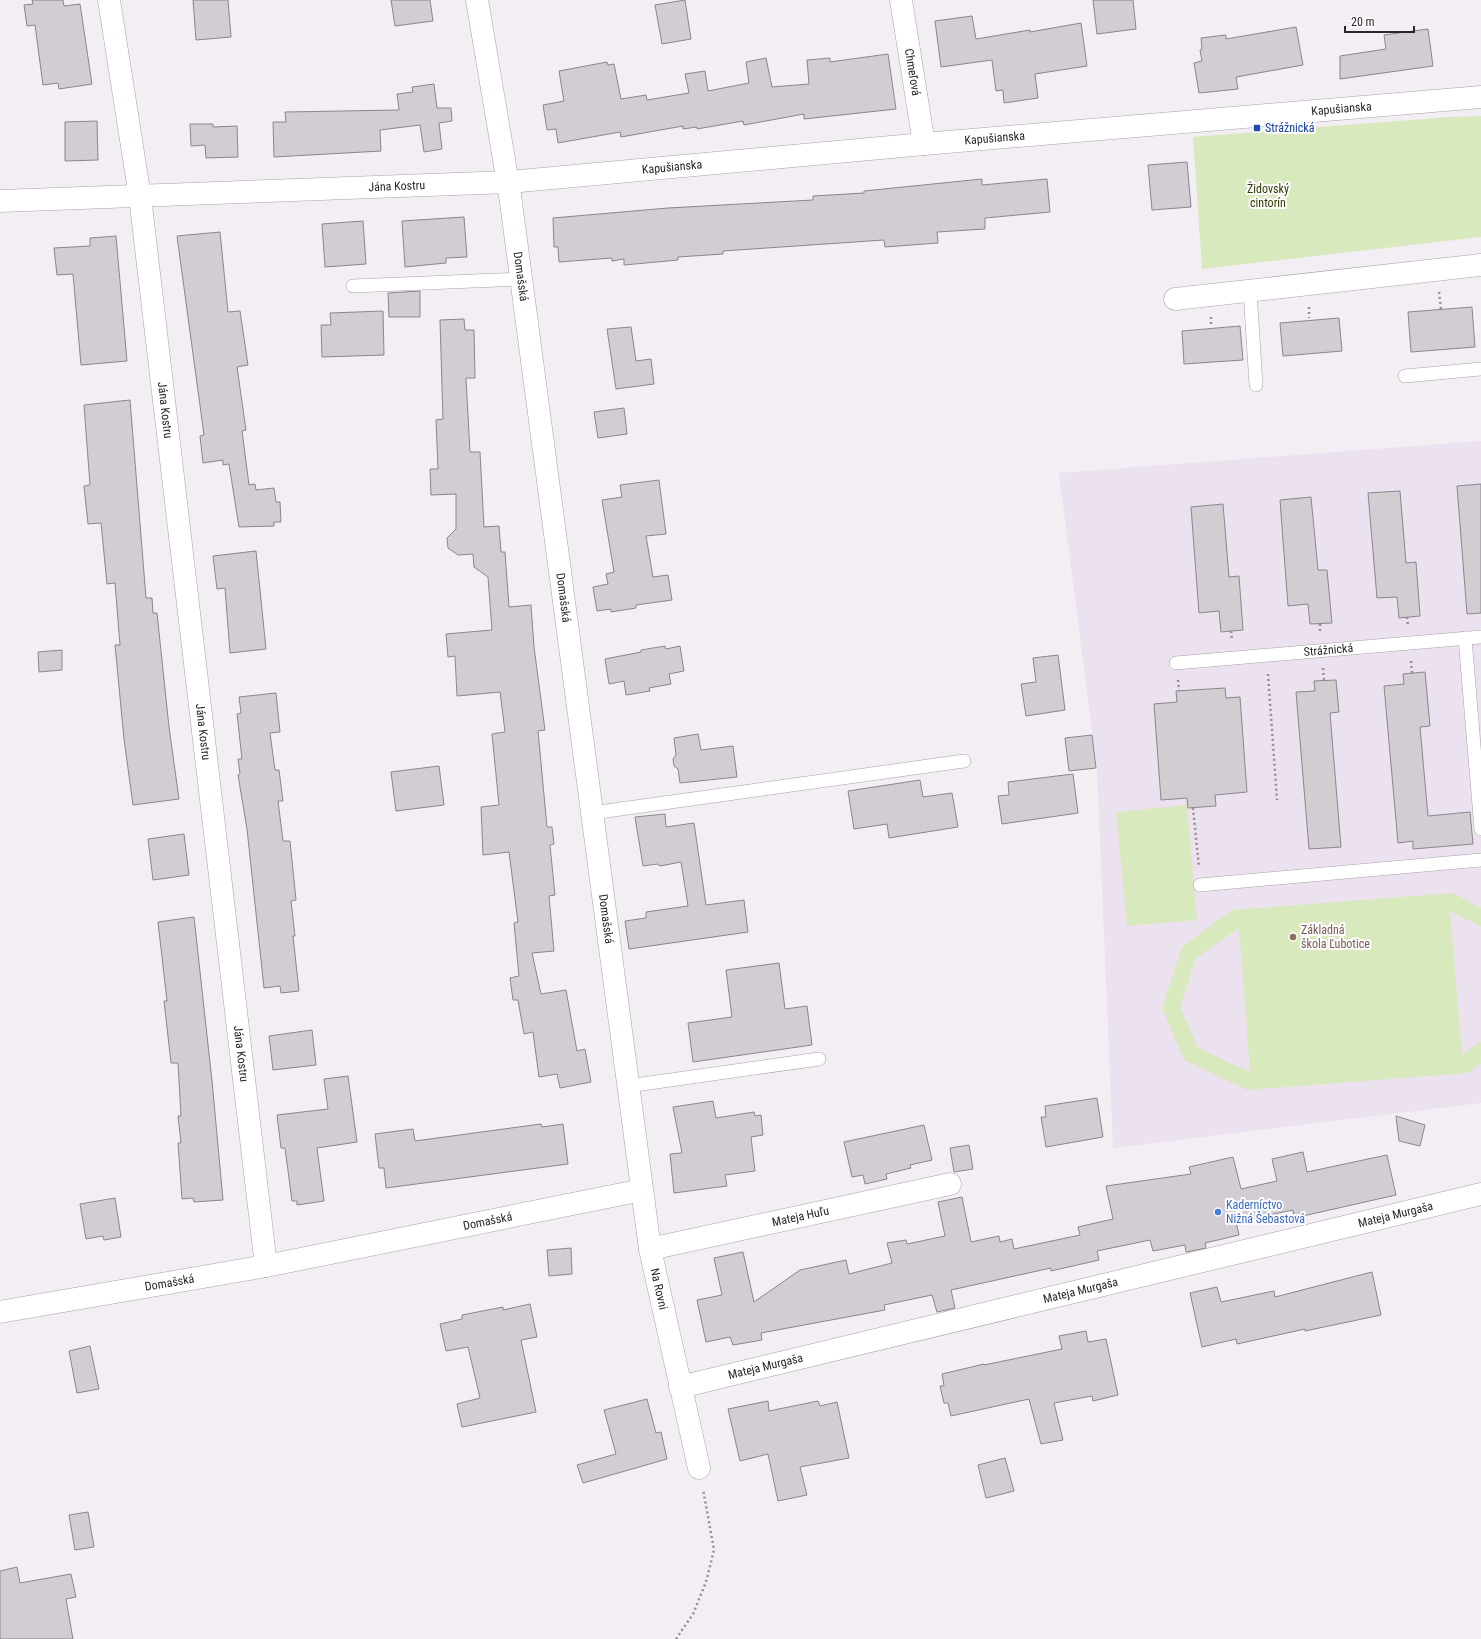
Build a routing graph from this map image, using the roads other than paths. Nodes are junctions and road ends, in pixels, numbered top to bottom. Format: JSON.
{"nodes":[{"id":1,"x":109,"y":0,"type":"edge"},
{"id":2,"x":477,"y":0,"type":"edge"},
{"id":3,"x":901,"y":0,"type":"edge"},
{"id":4,"x":1481,"y":97,"type":"edge"},
{"id":5,"x":924,"y":144,"type":"junction"},
{"id":6,"x":509,"y":182,"type":"junction"},
{"id":7,"x":140,"y":197,"type":"junction"},
{"id":8,"x":0,"y":201,"type":"edge"},
{"id":9,"x":1481,"y":265,"type":"edge"},
{"id":10,"x":522,"y":279,"type":"junction"},
{"id":11,"x":354,"y":286,"type":"dead end"},
{"id":12,"x":1250,"y":291,"type":"junction"},
{"id":13,"x":1176,"y":299,"type":"dead end"},
{"id":14,"x":1481,"y":369,"type":"edge"},
{"id":15,"x":1405,"y":376,"type":"dead end"},
{"id":16,"x":1256,"y":385,"type":"dead end"},
{"id":17,"x":1481,"y":637,"type":"edge"},
{"id":18,"x":1465,"y":638,"type":"junction"},
{"id":19,"x":1176,"y":663,"type":"dead end"},
{"id":20,"x":964,"y":761,"type":"dead end"},
{"id":21,"x":592,"y":813,"type":"junction"},
{"id":22,"x":1481,"y":829,"type":"edge"},
{"id":23,"x":1481,"y":860,"type":"edge"},
{"id":24,"x":1200,"y":885,"type":"road end"},
{"id":25,"x":819,"y":1059,"type":"dead end"},
{"id":26,"x":628,"y":1086,"type":"junction"},
{"id":27,"x":950,"y":1184,"type":"dead end"},
{"id":28,"x":642,"y":1190,"type":"junction"},
{"id":29,"x":1481,"y":1194,"type":"edge"},
{"id":30,"x":650,"y":1249,"type":"junction"},
{"id":31,"x":266,"y":1266,"type":"junction"},
{"id":32,"x":0,"y":1312,"type":"edge"},
{"id":33,"x":680,"y":1387,"type":"junction"},
{"id":34,"x":699,"y":1468,"type":"road end"}],
"edges":[{"from":1,"to":7,"type":"street","name":"Jána Kostru"},
{"from":2,"to":6,"type":"street","name":"Domašská"},
{"from":3,"to":5,"type":"street","name":"Chmeľová"},
{"from":4,"to":5,"type":"street","name":"Kapušianska"},
{"from":5,"to":6,"type":"street","name":"Kapušianska"},
{"from":6,"to":7,"type":"street","name":"Jána Kostru"},
{"from":6,"to":10,"type":"street","name":"Domašská"},
{"from":7,"to":8,"type":"street","name":"Jána Kostru"},
{"from":7,"to":31,"type":"street","name":"Jána Kostru"},
{"from":9,"to":12,"type":"street"},
{"from":10,"to":11,"type":"lane"},
{"from":10,"to":21,"type":"street","name":"Domašská"},
{"from":12,"to":13,"type":"street"},
{"from":12,"to":16,"type":"lane"},
{"from":14,"to":15,"type":"lane"},
{"from":17,"to":18,"type":"lane","name":"Strážnická"},
{"from":18,"to":19,"type":"lane","name":"Strážnická"},
{"from":18,"to":22,"type":"lane"},
{"from":20,"to":21,"type":"lane"},
{"from":21,"to":26,"type":"street","name":"Domašská"},
{"from":23,"to":24,"type":"lane"},
{"from":25,"to":26,"type":"lane"},
{"from":26,"to":28,"type":"street","name":"Domašská"},
{"from":27,"to":30,"type":"street","name":"Mateja Huľu"},
{"from":28,"to":30,"type":"street","name":"Na Rovni"},
{"from":28,"to":31,"type":"street","name":"Domašská"},
{"from":29,"to":33,"type":"street","name":"Mateja Murgaša"},
{"from":30,"to":33,"type":"street","name":"Na Rovni"},
{"from":31,"to":32,"type":"street","name":"Domašská"},
{"from":33,"to":34,"type":"street","name":"Na Rovni"}]}
